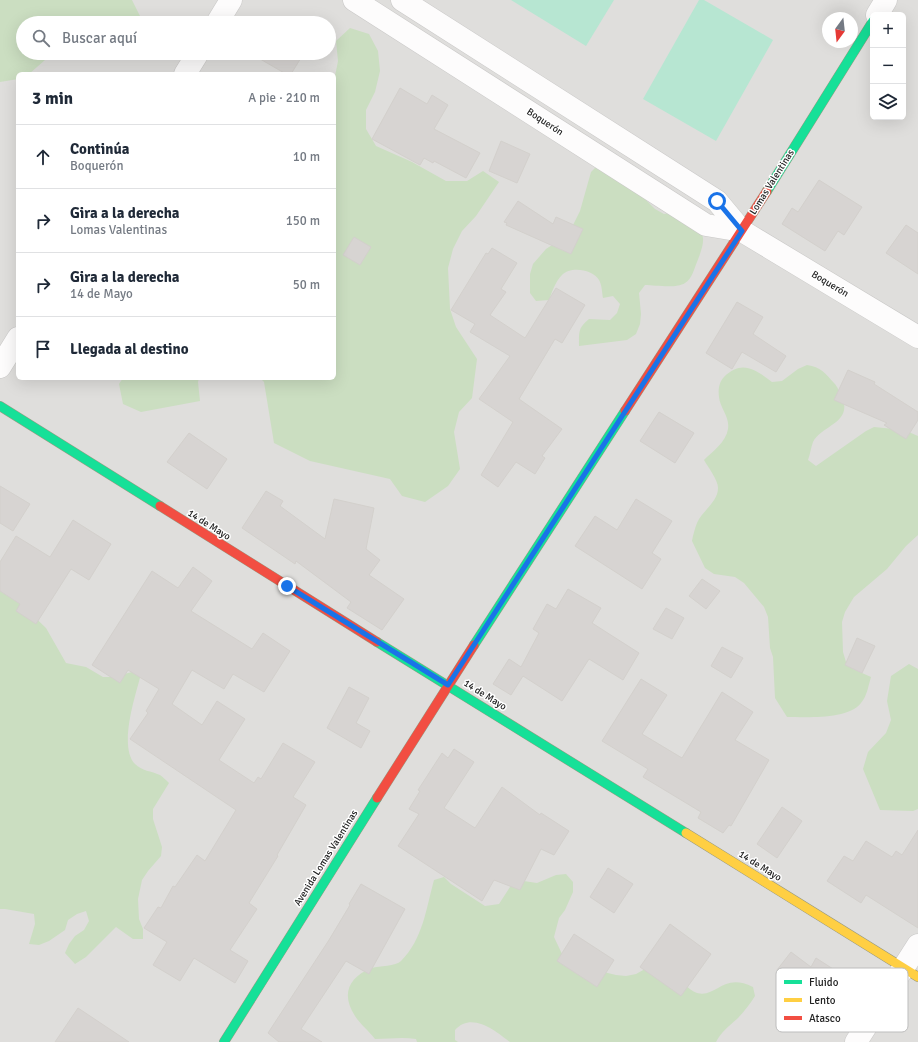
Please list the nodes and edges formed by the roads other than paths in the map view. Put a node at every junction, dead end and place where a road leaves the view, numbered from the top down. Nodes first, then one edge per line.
1 (232, 0) edge
2 (354, 0) edge
3 (402, 0) edge
4 (886, 0) edge
5 (879, 12) edge
6 (222, 16) edge
7 (870, 26) edge
8 (194, 60) edge
9 (186, 72) edge
10 (742, 231) junction
11 (918, 337) edge
12 (16, 341) edge
13 (0, 367) edge
14 (0, 406) edge
15 (448, 685) junction
16 (918, 945) edge
17 (904, 968) edge
18 (910, 972) edge
19 (864, 1032) edge
20 (224, 1042) edge
21 (856, 1042) edge

1 - 6 street
2 - 10 street, Boquerón
3 - 10 street, Boquerón
4 - 5 street
7 - 10 street, Lomas Valentinas
8 - 9 street
10 - 11 street, Boquerón
10 - 15 street, Lomas Valentinas
12 - 13 street
14 - 15 street, 14 de Mayo
15 - 17 street, 14 de Mayo
15 - 20 street, Avenida Lomas Valentinas
16 - 18 street
19 - 21 street

